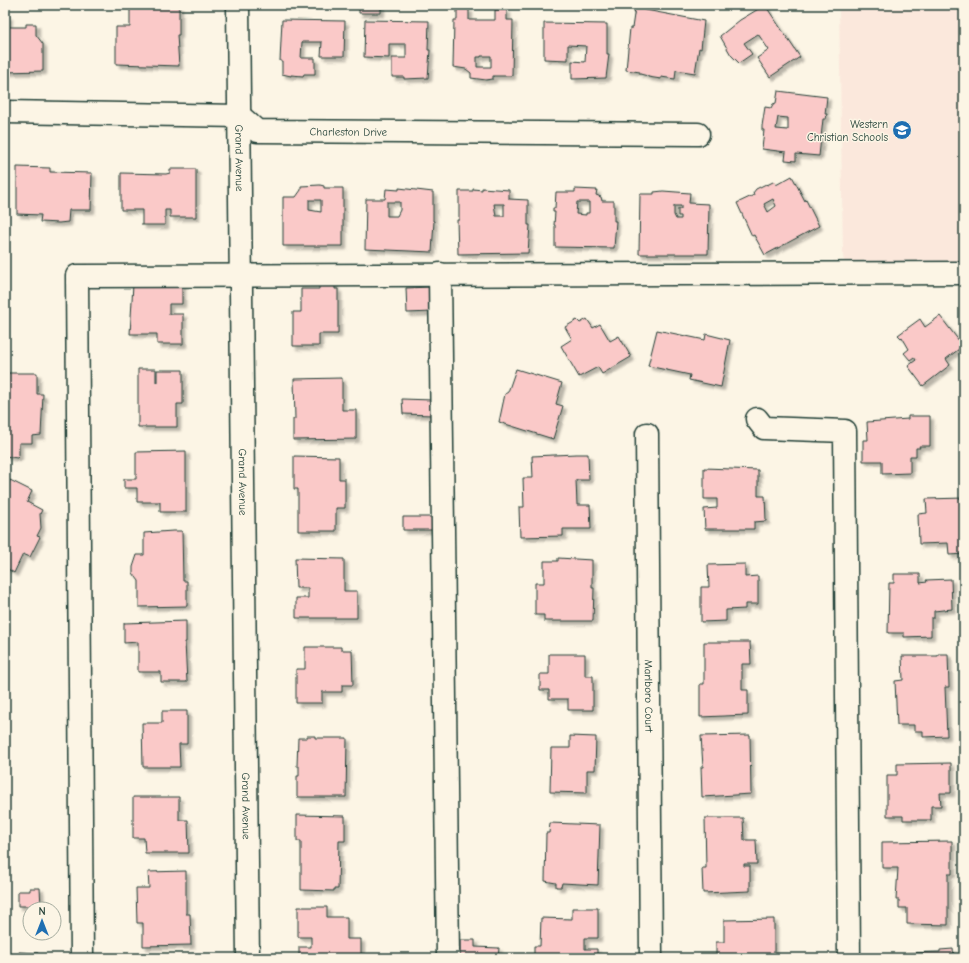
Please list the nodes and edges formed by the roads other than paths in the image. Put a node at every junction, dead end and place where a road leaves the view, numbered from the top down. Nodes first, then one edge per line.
1 (238, 5) edge
2 (5, 112) edge
3 (240, 116) junction
4 (698, 134) dead end
5 (964, 273) edge
6 (440, 274) junction
7 (242, 275) junction
8 (757, 419) dead end
9 (647, 434) dead end
10 (82, 958) edge
11 (248, 958) edge
12 (448, 958) edge
13 (651, 958) edge
14 (849, 958) edge

1 - 3 street, Grand Avenue
2 - 3 street
3 - 4 street, Charleston Drive
3 - 7 street, Grand Avenue
5 - 6 street
6 - 7 street
6 - 12 street
7 - 10 street
7 - 11 street, Grand Avenue
8 - 14 street
9 - 13 street, Marlboro Court

